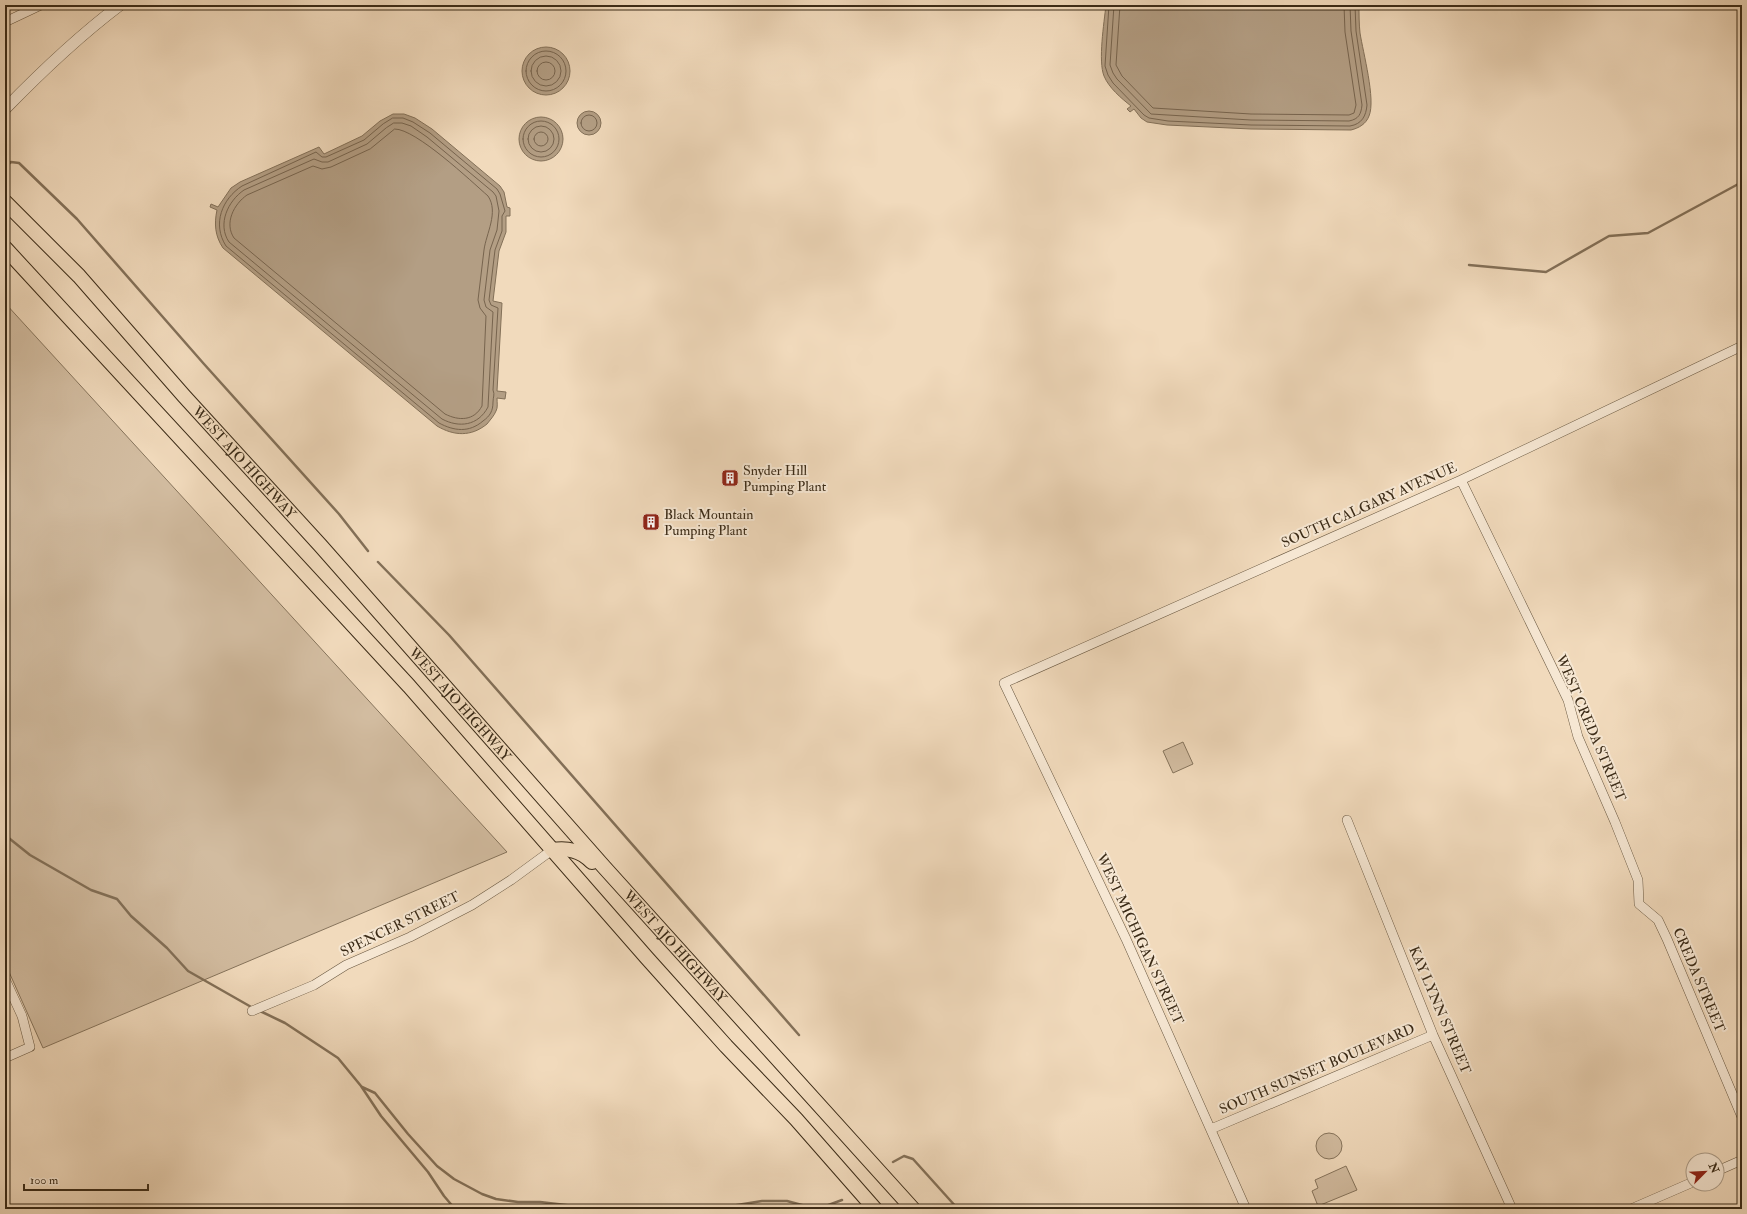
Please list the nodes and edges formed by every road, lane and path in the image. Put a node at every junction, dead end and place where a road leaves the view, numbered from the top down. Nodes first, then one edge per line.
1 (41, 5) edge
2 (120, 5) edge
3 (5, 22) edge
4 (5, 109) edge
5 (5, 202) edge
6 (5, 248) edge
7 (1742, 346) edge
8 (1460, 480) junction
9 (1004, 683) joint
10 (1347, 820) dead end
11 (552, 850) junction
12 (636, 902) junction
13 (1639, 904) joint
14 (5, 979) edge
15 (252, 1011) dead end
16 (1434, 1035) junction
17 (5, 1058) edge
18 (1742, 1117) edge
19 (1211, 1129) junction
20 (1742, 1160) edge
21 (1725, 1167) edge
22 (1685, 1185) edge
23 (875, 1209) edge
24 (913, 1209) edge
25 (1246, 1209) edge
26 (1512, 1209) edge
27 (1631, 1209) edge

1 - 3 street
2 - 4 street
5 - 12 main road, WEST AJO HIGHWAY
6 - 11 main road, WEST AJO HIGHWAY
7 - 8 street, SOUTH CALGARY AVENUE
8 - 9 street, SOUTH CALGARY AVENUE
8 - 13 street, WEST CREDA STREET
9 - 19 street, WEST MICHIGAN STREET
10 - 16 street, KAY LYNN STREET
11 - 12 main road
11 - 15 street, SPENCER STREET
11 - 23 main road, WEST AJO HIGHWAY
12 - 24 main road, WEST AJO HIGHWAY
13 - 18 street, CREDA STREET
14 - 17 street
16 - 19 street, SOUTH SUNSET BOULEVARD
16 - 26 street, KAY LYNN STREET
19 - 25 street, WEST MICHIGAN STREET
20 - 21 street
22 - 27 street

